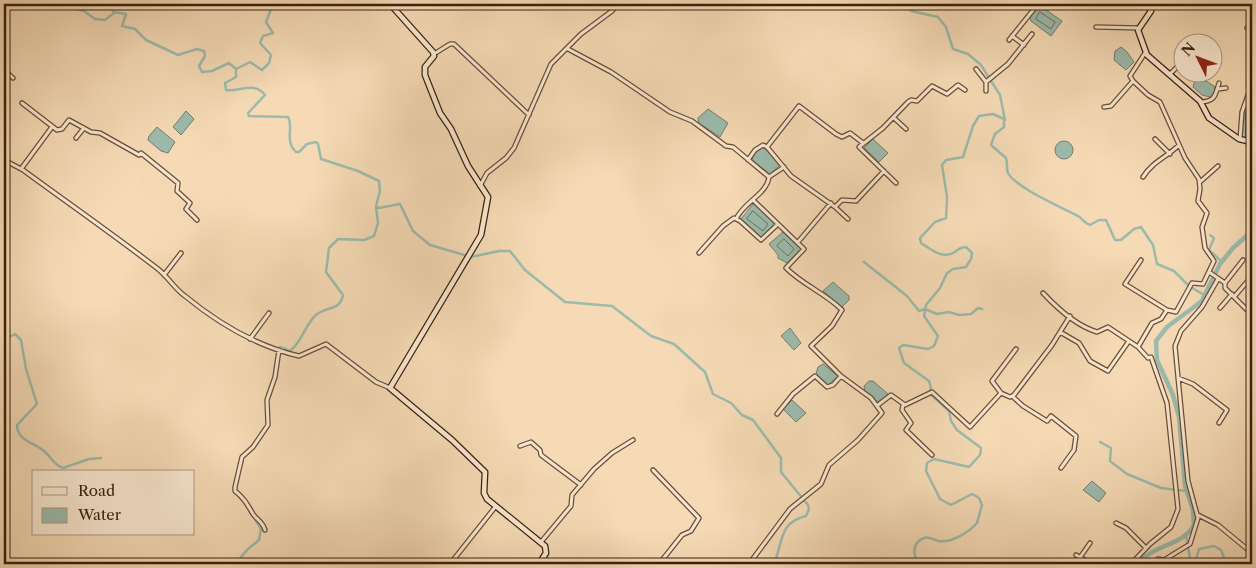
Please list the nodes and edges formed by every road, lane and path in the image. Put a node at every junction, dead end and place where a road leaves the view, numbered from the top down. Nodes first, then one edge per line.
1 (390, 4) edge
2 (618, 4) edge
3 (1038, 4) edge
4 (1147, 4) edge
5 (1096, 27) dead end
6 (1138, 28) junction
7 (1247, 28) dead end
8 (1252, 33) edge
9 (1032, 34) dead end
10 (1012, 36) junction
11 (1009, 40) dead end
12 (1024, 45) junction
13 (568, 50) junction
14 (1145, 52) junction
15 (434, 54) junction
16 (976, 69) dead end
17 (4, 70) edge
18 (1174, 70) edge
19 (1170, 74) junction
20 (13, 78) dead end
21 (1133, 81) junction
22 (987, 82) junction
23 (1218, 82) dead end
24 (1252, 84) edge
25 (1226, 88) dead end
26 (1218, 89) junction
27 (965, 90) dead end
28 (986, 91) dead end
29 (1201, 102) junction
30 (1252, 102) edge
31 (22, 103) dead end
32 (1104, 107) dead end
33 (529, 115) junction
34 (894, 118) junction
35 (52, 127) junction
36 (84, 128) junction
37 (906, 129) dead end
38 (76, 138) dead end
39 (1155, 139) dead end
40 (1241, 140) junction
41 (1249, 141) edge
42 (863, 143) junction
43 (1180, 145) junction
44 (768, 147) junction
45 (1170, 154) junction
46 (4, 160) edge
47 (748, 160) junction
48 (1218, 166) dead end
49 (784, 167) junction
50 (21, 169) junction
51 (884, 171) junction
52 (769, 177) junction
53 (1142, 177) dead end
54 (1200, 182) junction
55 (896, 183) dead end
56 (481, 187) junction
57 (753, 200) junction
58 (831, 203) junction
59 (835, 207) junction
60 (736, 219) junction
61 (848, 219) dead end
62 (197, 220) dead end
63 (777, 225) junction
64 (798, 242) junction
65 (698, 252) dead end
66 (181, 253) dead end
67 (1141, 260) dead end
68 (1243, 260) dead end
69 (1209, 272) junction
70 (164, 275) junction
71 (1252, 276) edge
72 (1216, 277) junction
73 (1225, 283) junction
74 (1043, 293) dead end
75 (1233, 296) junction
76 (1220, 308) dead end
77 (1167, 310) junction
78 (269, 313) dead end
79 (1252, 315) edge
80 (1070, 316) junction
81 (1060, 332) junction
82 (250, 339) junction
83 (1129, 341) junction
84 (1138, 347) junction
85 (1016, 348) dead end
86 (279, 350) junction
87 (841, 376) junction
88 (1178, 378) junction
89 (390, 388) junction
90 (1001, 393) junction
91 (1012, 396) junction
92 (878, 405) junction
93 (903, 405) junction
94 (776, 414) dead end
95 (1219, 423) dead end
96 (633, 440) dead end
97 (520, 446) dead end
98 (932, 455) dead end
99 (1061, 468) dead end
100 (653, 470) dead end
101 (581, 485) junction
102 (496, 506) junction
103 (1198, 515) junction
104 (1116, 523) dead end
105 (265, 530) dead end
106 (541, 542) junction
107 (1090, 543) dead end
108 (1146, 548) junction
109 (1252, 553) edge
110 (454, 559) dead end
111 (539, 564) edge
112 (659, 564) edge
113 (749, 564) edge
114 (1092, 564) edge
115 (1130, 564) edge
116 (1154, 564) edge

1 - 15 main road
2 - 13 street
3 - 10 street
4 - 6 main road
5 - 6 street
6 - 14 main road
7 - 8 street
9 - 12 street
10 - 11 street
10 - 12 street
12 - 22 street
13 - 33 street
13 - 47 street
14 - 19 main road
14 - 21 street
15 - 33 street
15 - 56 main road
16 - 22 street
17 - 20 street
18 - 19 street
19 - 29 main road
21 - 32 street
21 - 43 street
22 - 28 street
23 - 26 street
24 - 40 street
25 - 26 street
26 - 29 street
27 - 34 street
29 - 40 main road
30 - 41 street
31 - 35 street
33 - 56 street
34 - 37 street
34 - 42 street
35 - 36 street
35 - 50 street
36 - 38 street
36 - 62 street
39 - 45 street
40 - 41 main road
42 - 44 street
42 - 51 street
43 - 45 street
43 - 54 street
44 - 47 street
44 - 49 street
45 - 53 street
46 - 50 street
47 - 52 street
48 - 54 street
49 - 52 street
49 - 58 street
50 - 70 street
51 - 55 street
51 - 59 street
52 - 57 street
54 - 69 street
56 - 89 main road
57 - 60 street
57 - 63 street
58 - 59 street
58 - 64 street
59 - 61 street
60 - 63 street
60 - 65 street
63 - 64 street
64 - 87 street
66 - 70 street
67 - 77 street
68 - 73 street
69 - 72 street
69 - 77 street
70 - 82 street
71 - 75 street
72 - 73 street
72 - 88 street
73 - 75 street
74 - 80 street
75 - 76 street
75 - 79 street
77 - 84 street
78 - 82 street
80 - 81 street
80 - 83 street
81 - 83 street
81 - 91 street
82 - 86 street
83 - 84 street
84 - 108 street
85 - 90 street
86 - 89 street
86 - 105 street
87 - 92 street
87 - 94 street
88 - 95 street
88 - 103 street
89 - 102 main road
90 - 91 street
90 - 93 street
91 - 99 street
92 - 93 street
92 - 113 street
93 - 98 street
96 - 101 street
97 - 101 street
100 - 112 street
101 - 106 street
102 - 106 main road
102 - 110 street
103 - 109 street
103 - 116 street
104 - 108 street
106 - 111 main road
107 - 114 street
108 - 115 street

